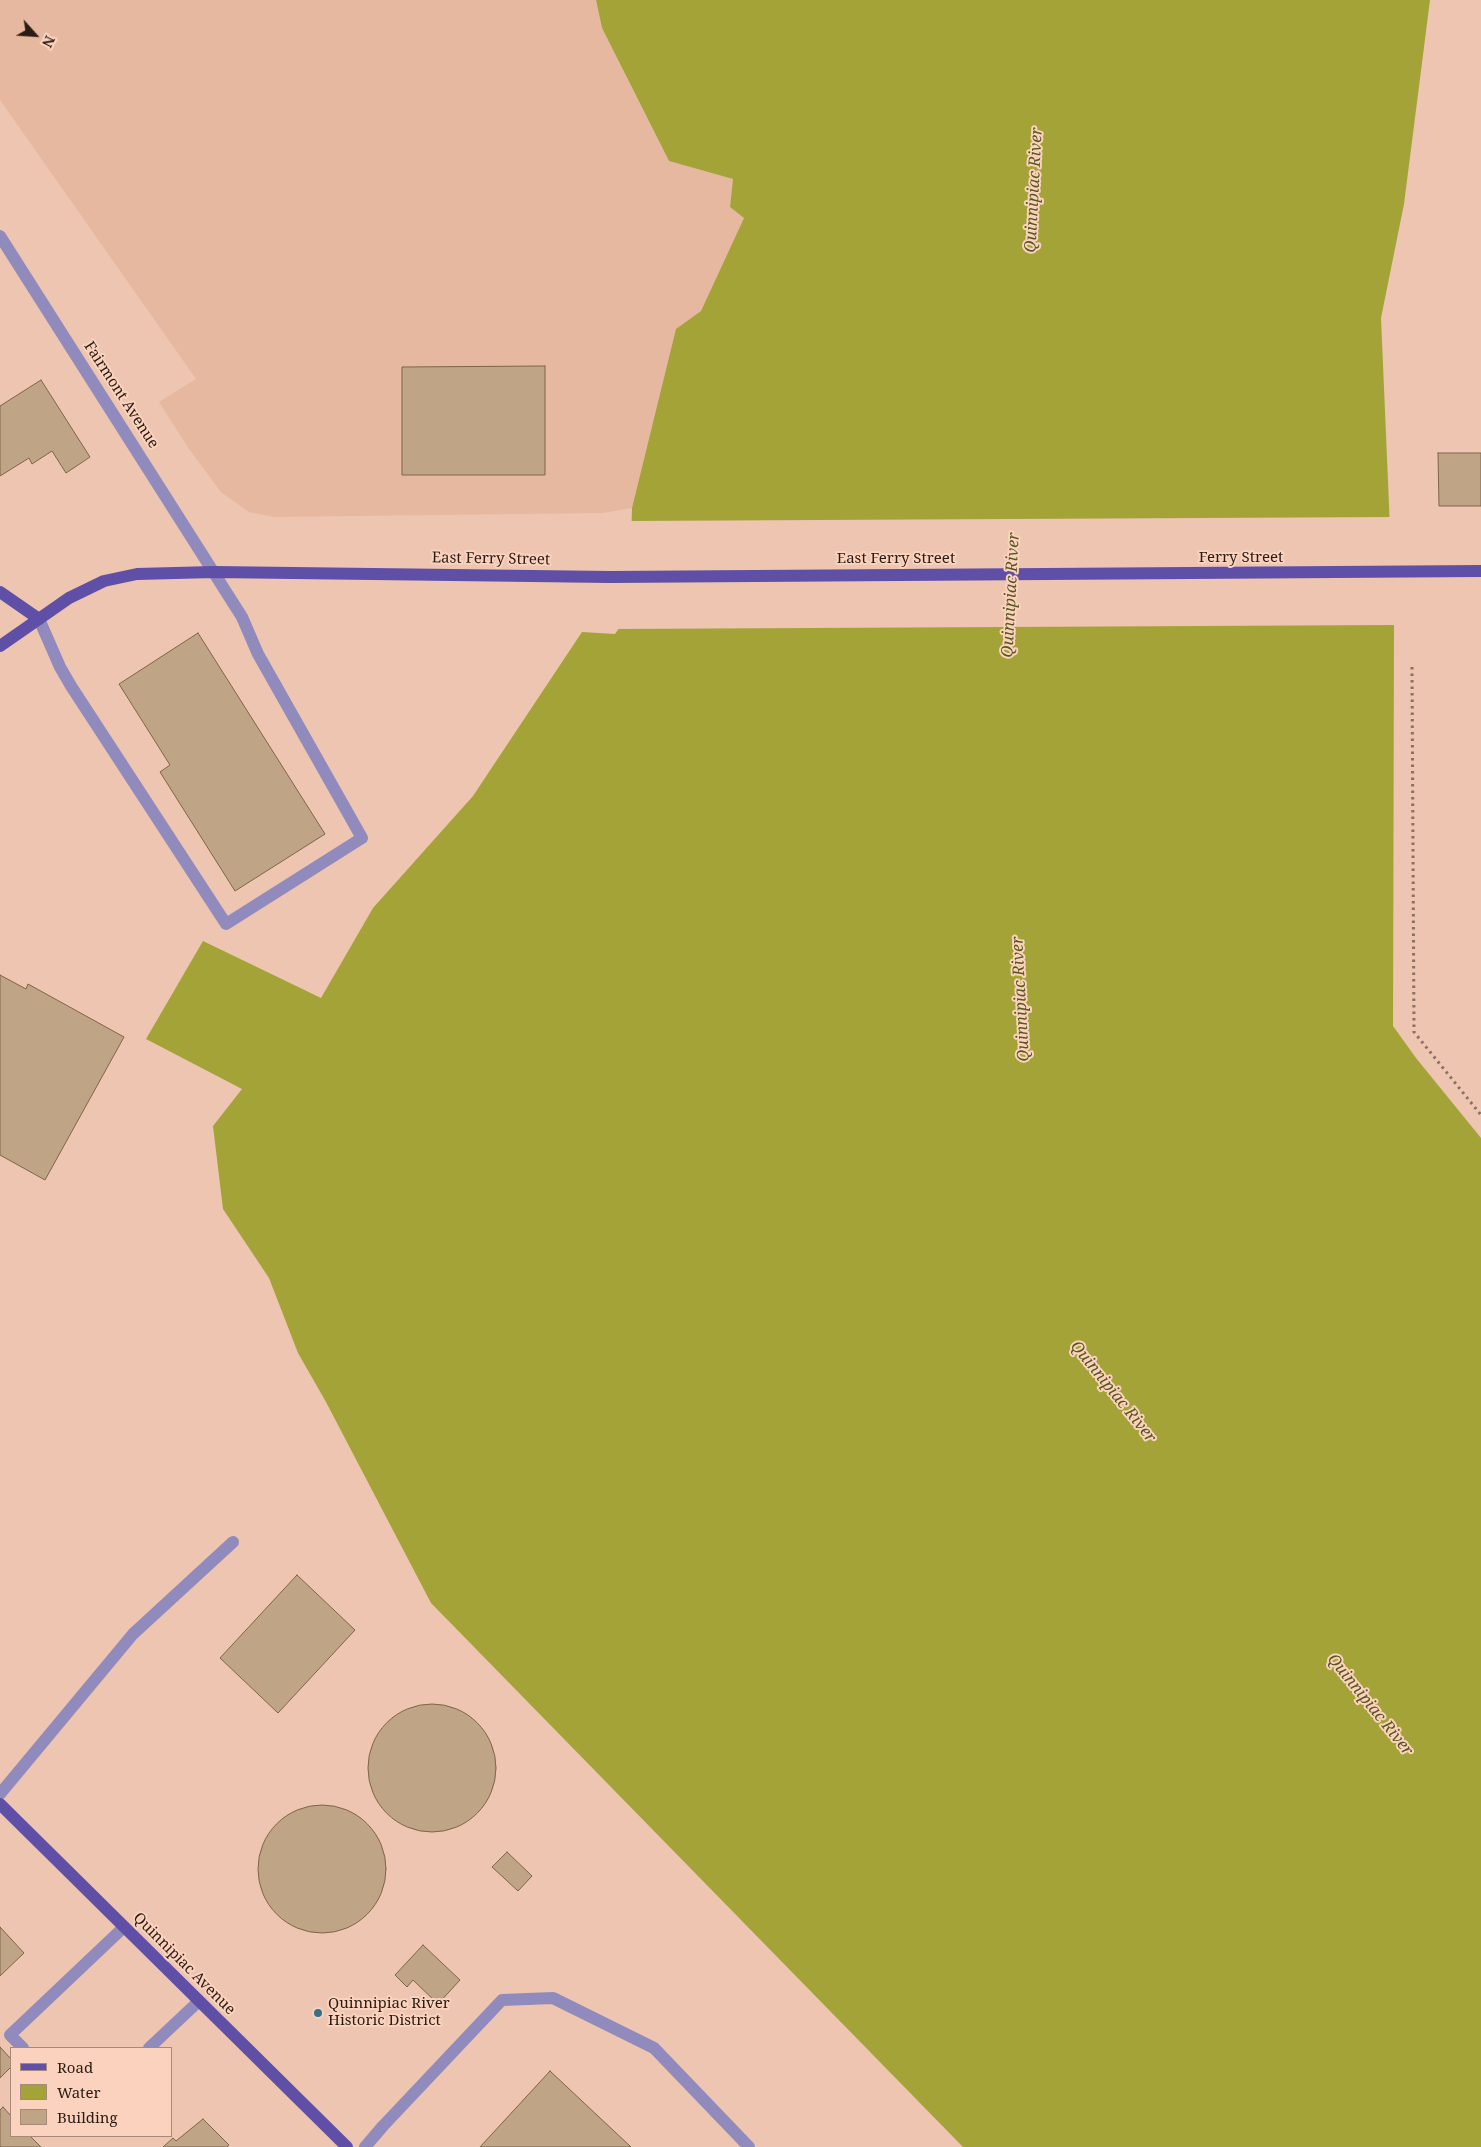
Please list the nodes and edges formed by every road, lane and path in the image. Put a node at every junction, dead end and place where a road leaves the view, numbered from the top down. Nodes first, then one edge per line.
1 (0, 236) edge
2 (1481, 571) edge
3 (214, 572) junction
4 (1001, 575) joint
5 (0, 592) edge
6 (39, 619) junction
7 (0, 646) edge
8 (1412, 667) dead end
9 (1481, 1116) edge
10 (233, 1542) dead end
11 (0, 1794) edge
12 (0, 1804) edge
13 (124, 1927) junction
14 (199, 2001) junction
15 (22, 2047) edge
16 (150, 2047) edge
17 (347, 2147) edge
18 (365, 2147) edge
19 (749, 2147) edge

1 - 3 street, Fairmont Avenue
2 - 4 main road, Ferry Street
3 - 4 main road, East Ferry Street
3 - 6 main road, East Ferry Street
3 - 6 street, Fairmont Avenue
5 - 6 main road
6 - 7 main road, East Ferry Street
8 - 9 path
10 - 11 street
12 - 13 main road, Quinnipiac Avenue
13 - 14 main road, Quinnipiac Avenue
13 - 15 street
14 - 16 street
14 - 17 main road, Quinnipiac Avenue
18 - 19 street

